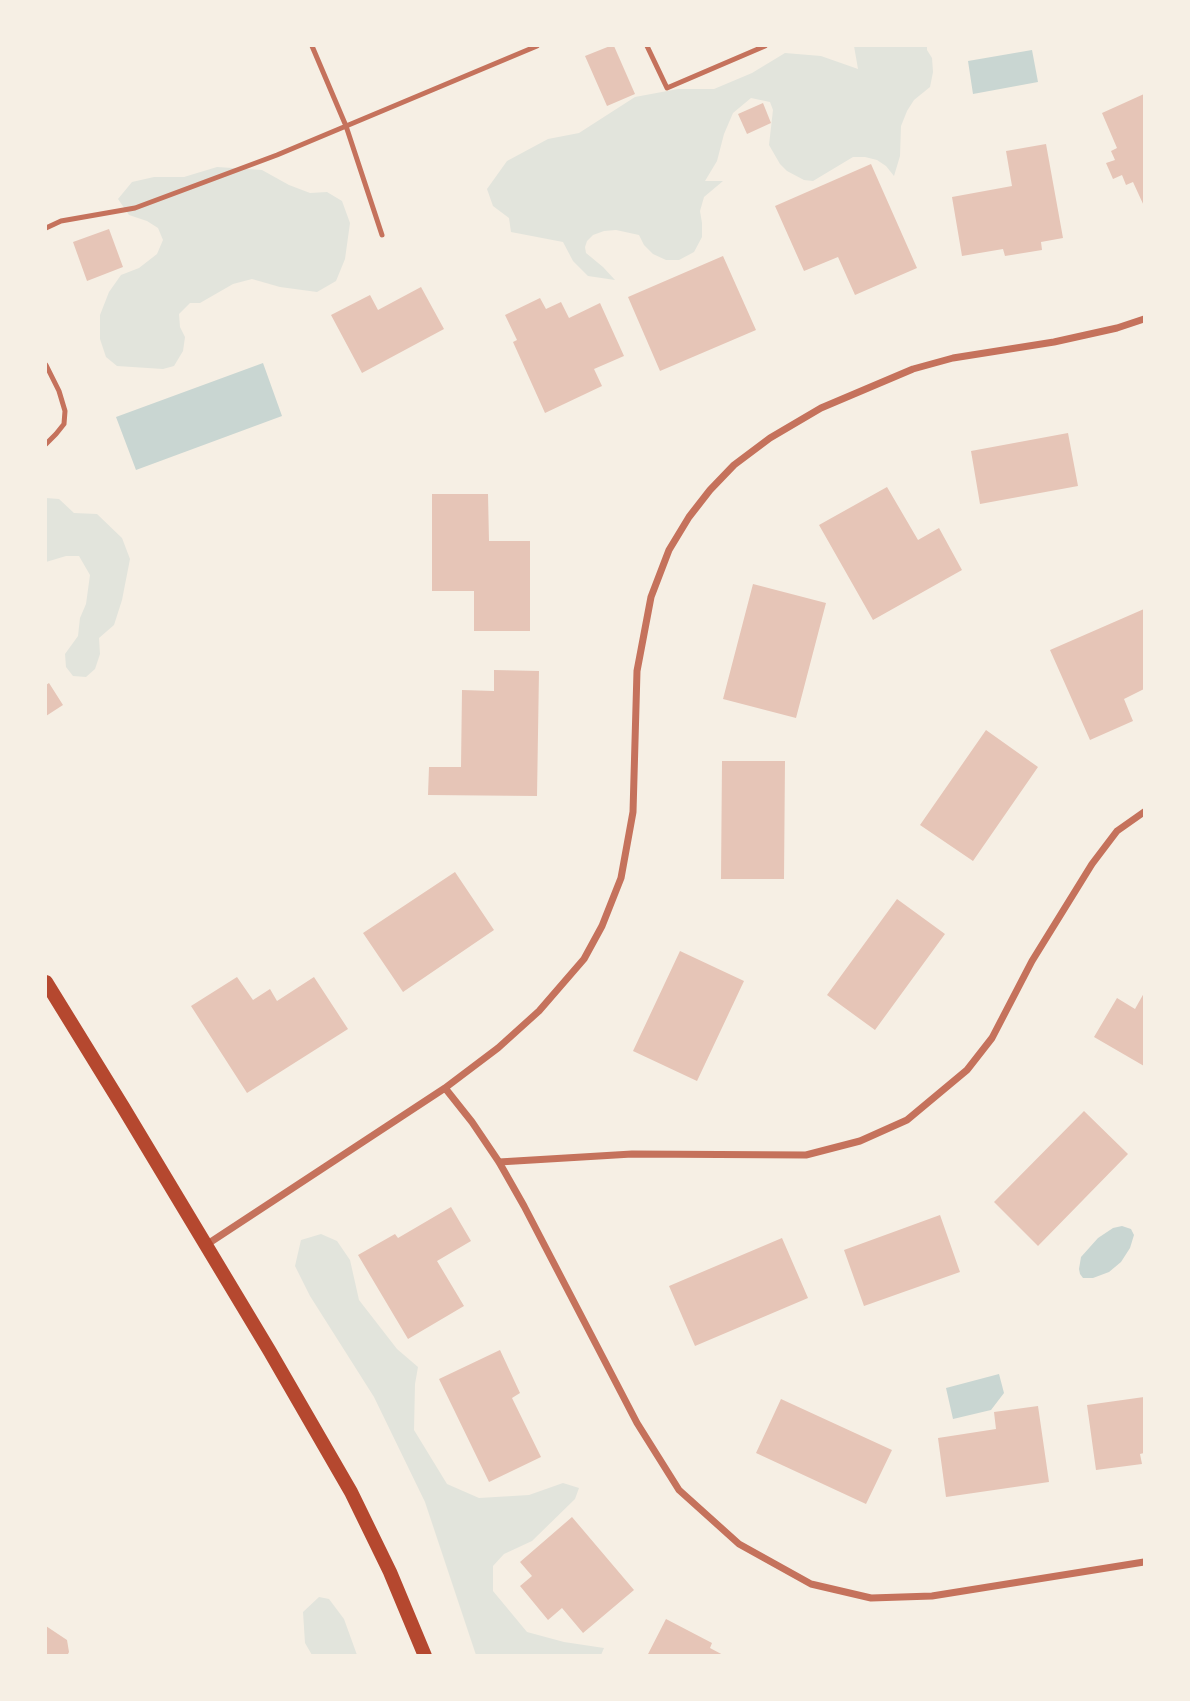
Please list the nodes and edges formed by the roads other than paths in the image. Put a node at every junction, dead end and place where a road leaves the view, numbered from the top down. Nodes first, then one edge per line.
1 (312, 46) edge
2 (537, 46) edge
3 (648, 46) edge
4 (765, 46) edge
5 (346, 126) junction
6 (46, 228) edge
7 (382, 235) dead end
8 (1144, 319) edge
9 (46, 365) edge
10 (46, 444) edge
11 (1144, 812) edge
12 (46, 982) edge
13 (445, 1088) junction
14 (499, 1161) junction
15 (206, 1245) junction
16 (1144, 1562) edge
17 (425, 1656) edge

1 - 5 lane
2 - 5 lane
3 - 4 lane
5 - 6 lane
5 - 7 lane
8 - 13 street
9 - 10 lane
11 - 14 street
12 - 15 main road
13 - 14 street
13 - 15 street
14 - 16 street
15 - 17 main road

